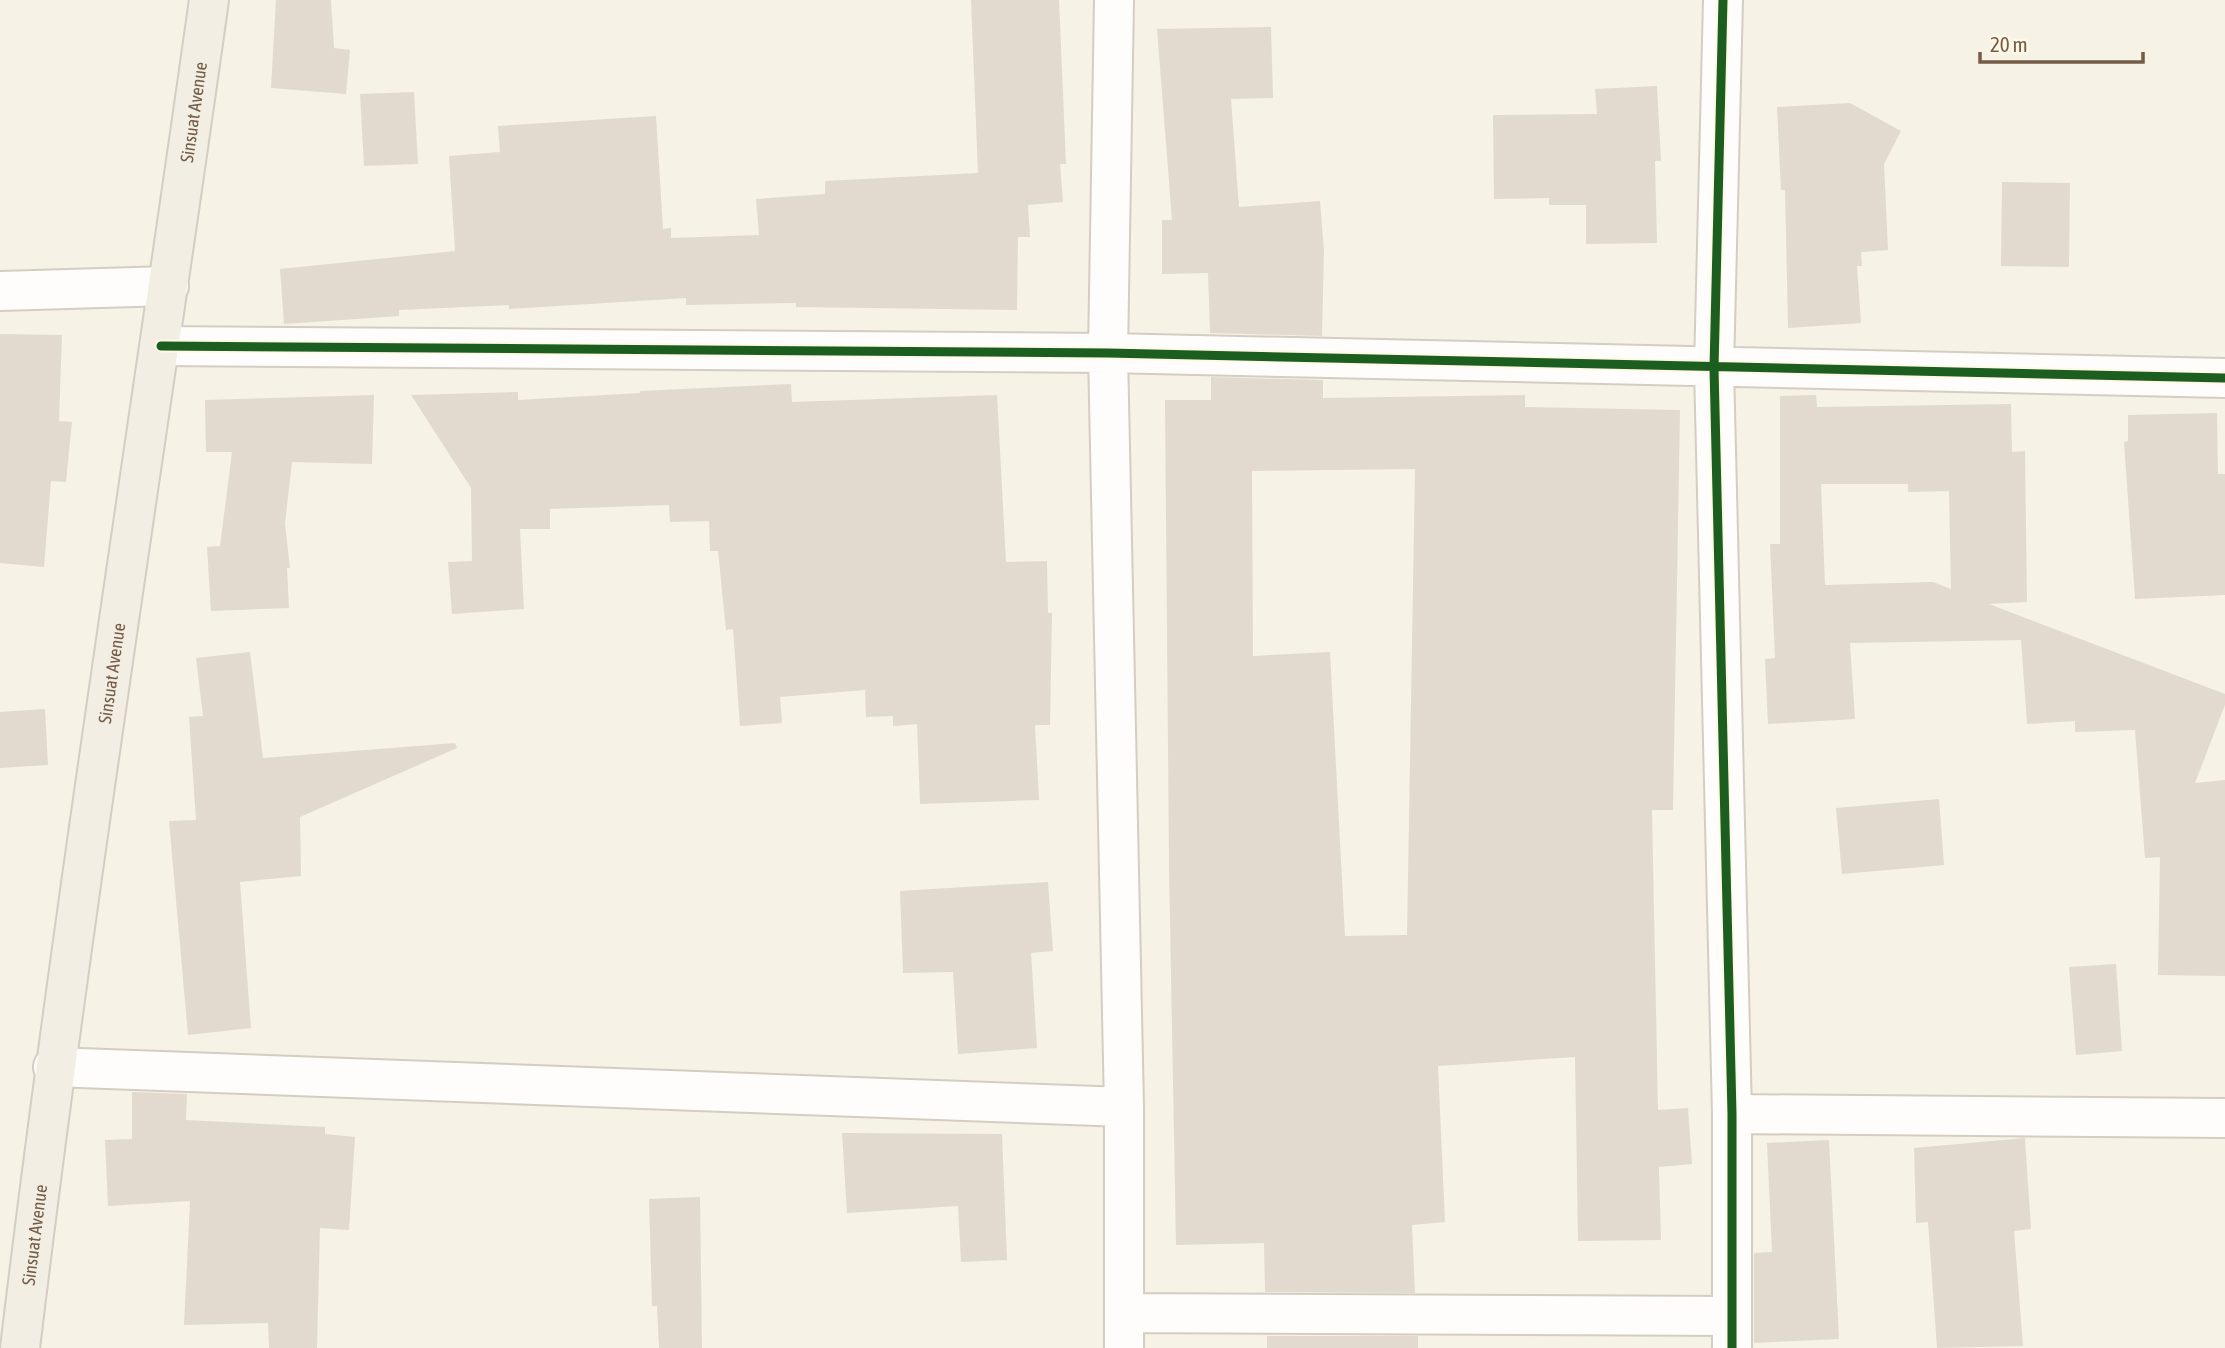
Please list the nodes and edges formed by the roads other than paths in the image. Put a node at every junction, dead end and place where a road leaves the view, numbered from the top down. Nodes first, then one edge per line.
1 (208, 0) edge
2 (1114, 0) edge
3 (1723, 0) edge
4 (169, 286) junction
5 (0, 291) edge
6 (161, 346) junction
7 (1108, 353) junction
8 (1714, 368) junction
9 (2225, 378) edge
10 (53, 1068) junction
11 (1124, 1107) junction
12 (1732, 1114) junction
13 (2225, 1118) edge
14 (1124, 1330) edge
15 (1732, 1332) edge
16 (20, 1348) edge

1 - 4 main road, Sinsuat Avenue
2 - 7 street
3 - 8 street
4 - 5 street
4 - 6 main road, Sinsuat Avenue
6 - 7 street
6 - 10 main road, Sinsuat Avenue
7 - 8 street
7 - 11 street
8 - 9 street
8 - 12 street
10 - 11 street
10 - 16 main road, Sinsuat Avenue
11 - 14 street
12 - 13 street
12 - 15 street
14 - 15 street

